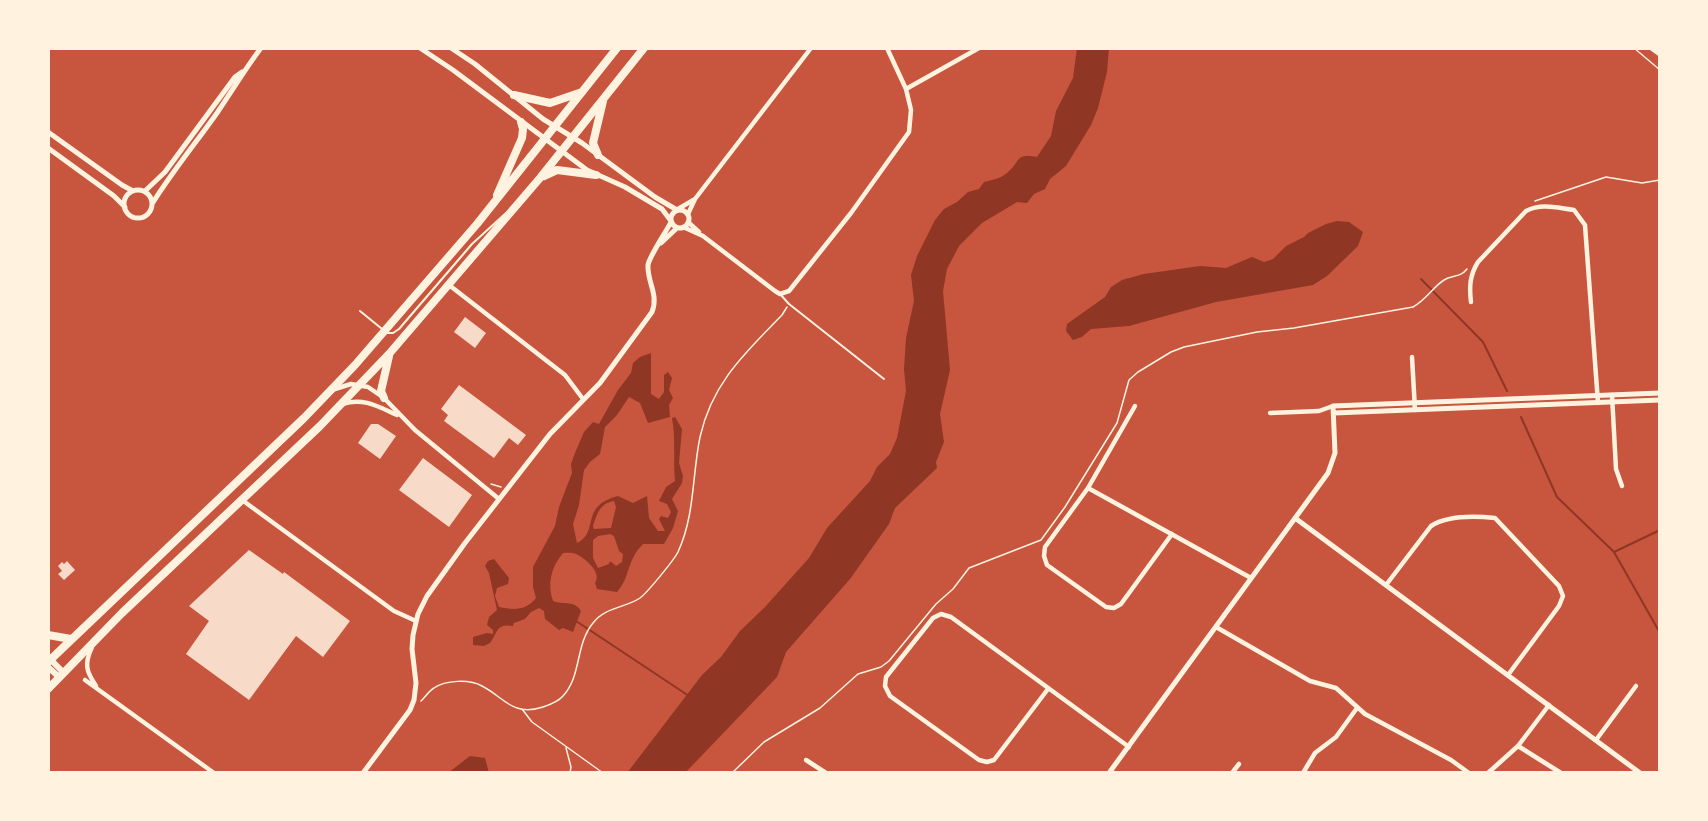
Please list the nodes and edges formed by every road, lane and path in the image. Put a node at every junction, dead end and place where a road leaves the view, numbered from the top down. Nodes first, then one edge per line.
1 (261, 48) edge
2 (420, 48) edge
3 (451, 48) edge
4 (617, 48) edge
5 (644, 48) edge
6 (811, 48) edge
7 (887, 48) edge
8 (979, 48) edge
9 (1634, 48) edge
10 (1653, 48) edge
11 (1660, 53) edge
12 (1660, 70) edge
13 (243, 72) junction
14 (906, 88) junction
15 (583, 91) junction
16 (514, 95) junction
17 (603, 99) junction
18 (521, 122) junction
19 (555, 126) junction
20 (48, 132) edge
21 (573, 137) junction
22 (544, 138) junction
23 (48, 148) edge
24 (562, 151) junction
25 (598, 155) junction
26 (596, 175) junction
27 (540, 178) junction
28 (1660, 180) edge
29 (133, 191) junction
30 (145, 191) junction
31 (695, 199) junction
32 (152, 204) junction
33 (492, 204) junction
34 (1526, 205) dead end
35 (125, 207) junction
36 (514, 209) junction
37 (677, 209) junction
38 (688, 214) junction
39 (671, 221) junction
40 (688, 222) junction
41 (680, 228) junction
42 (703, 236) junction
43 (660, 244) junction
44 (1467, 269) dead end
45 (449, 285) junction
46 (780, 294) junction
47 (1471, 302) dead end
48 (789, 304) junction
49 (360, 311) dead end
50 (389, 354) junction
51 (1412, 357) dead end
52 (884, 379) dead end
53 (356, 384) junction
54 (330, 391) junction
55 (1660, 393) edge
56 (384, 398) junction
57 (1612, 398) junction
58 (583, 399) junction
59 (1598, 399) junction
60 (1660, 400) edge
61 (1414, 403) junction
62 (342, 404) junction
63 (1135, 406) dead end
64 (1333, 406) junction
65 (1326, 410) junction
66 (1415, 410) junction
67 (1270, 413) dead end
68 (1334, 413) junction
69 (399, 416) junction
70 (1622, 486) dead end
71 (1088, 488) junction
72 (499, 499) junction
73 (242, 500) junction
74 (1295, 518) junction
75 (1172, 534) junction
76 (1251, 578) junction
77 (1386, 585) junction
78 (416, 621) junction
79 (1216, 627) junction
80 (48, 635) edge
81 (71, 639) junction
82 (96, 639) junction
83 (49, 662) edge
84 (61, 674) junction
85 (1508, 675) junction
86 (85, 680) dead end
87 (1636, 686) dead end
88 (98, 687) junction
89 (1048, 688) junction
90 (48, 689) edge
91 (421, 701) dead end
92 (1549, 705) junction
93 (1357, 708) junction
94 (522, 710) junction
95 (1596, 740) junction
96 (1518, 746) junction
97 (566, 747) junction
98 (1129, 747) junction
99 (806, 760) dead end
100 (1239, 764) dead end
101 (214, 773) edge
102 (363, 773) edge
103 (570, 773) edge
104 (603, 773) edge
105 (732, 773) edge
106 (826, 773) edge
107 (1109, 773) edge
108 (1232, 773) edge
109 (1303, 773) edge
110 (1469, 773) edge
111 (1488, 773) edge
112 (1561, 773) edge
113 (1640, 773) edge

1 - 13 street
2 - 18 street
3 - 16 street
4 - 15 highway
5 - 17 highway
6 - 31 street
7 - 14 street
8 - 14 street
9 - 12 path
10 - 11 main road
13 - 30 street
13 - 32 street
14 - 46 street
15 - 16 highway
15 - 19 highway
16 - 19 street
17 - 21 highway
17 - 25 highway
18 - 22 street
18 - 33 highway
19 - 21 street
19 - 22 highway
20 - 29 street
21 - 24 highway
21 - 25 street
22 - 24 street
22 - 33 highway
23 - 35 street
24 - 26 street
24 - 27 highway
25 - 37 street
26 - 27 highway
26 - 39 street
27 - 36 highway
28 - 34 path
29 - 30 street
29 - 35 street
30 - 32 street
31 - 37 street
31 - 38 street
32 - 35 street
33 - 54 highway
36 - 45 highway
36 - 49 lane
37 - 38 street
37 - 39 street
38 - 40 street
39 - 41 street
39 - 43 street
40 - 41 street
40 - 42 street
41 - 42 street
41 - 43 street
42 - 46 street
43 - 58 street
44 - 105 path
45 - 50 highway
45 - 58 street
46 - 48 lane
47 - 59 street
48 - 52 lane
48 - 94 path
50 - 53 highway
50 - 56 highway
51 - 61 street
53 - 54 street
53 - 56 street
53 - 62 highway
54 - 81 highway
55 - 57 street
56 - 69 street
57 - 59 street
57 - 60 street
57 - 70 street
58 - 72 street
59 - 61 street
59 - 66 street
61 - 64 street
61 - 66 street
62 - 69 street
62 - 73 highway
63 - 71 street
64 - 65 street
64 - 68 street
65 - 67 street
65 - 68 street
66 - 68 street
68 - 74 street
69 - 72 street
71 - 75 street
71 - 75 street
72 - 78 street
73 - 78 street
73 - 82 highway
74 - 76 street
74 - 77 street
75 - 76 street
76 - 79 street
77 - 85 street
77 - 85 street
78 - 102 street
79 - 93 street
79 - 98 street
80 - 81 highway
81 - 83 highway
82 - 84 highway
82 - 88 street
83 - 84 main road
84 - 90 highway
85 - 92 street
86 - 88 street
87 - 95 street
88 - 101 street
89 - 89 street
89 - 98 street
91 - 94 path
92 - 95 street
92 - 96 street
93 - 109 street
93 - 110 street
94 - 97 path
95 - 113 street
96 - 111 street
96 - 112 street
97 - 103 path
97 - 104 path
98 - 107 street
99 - 106 street
100 - 108 street

